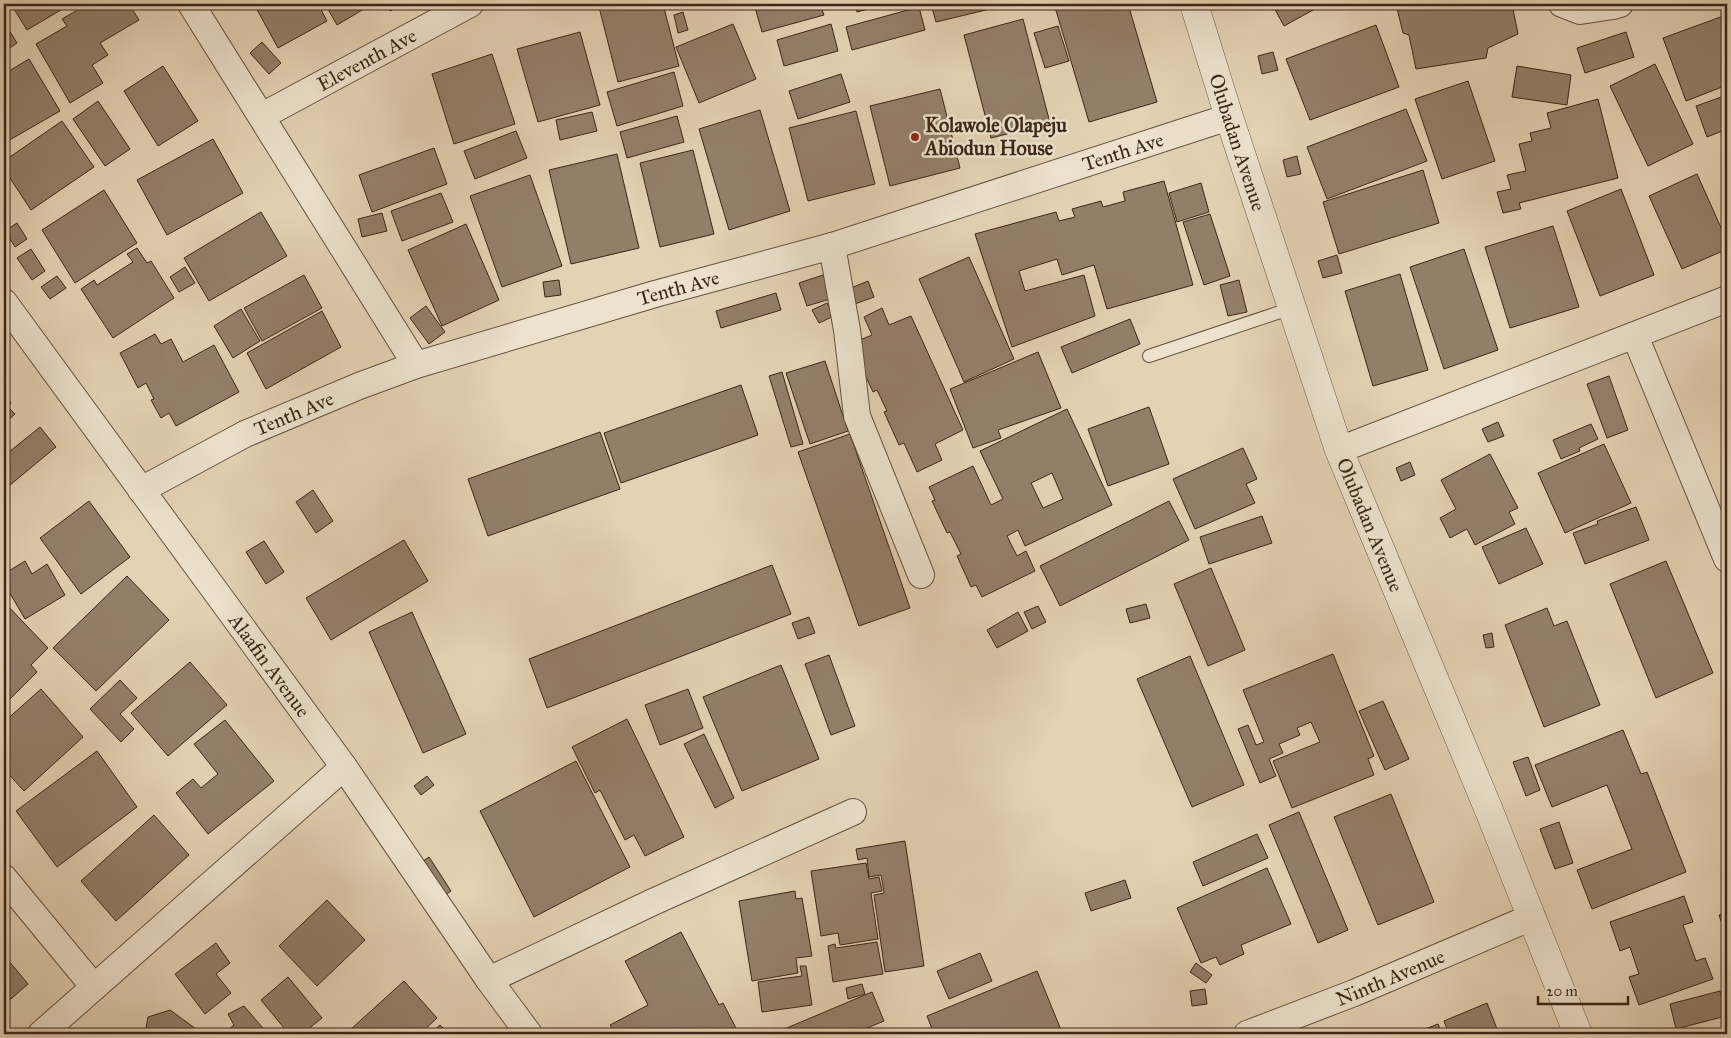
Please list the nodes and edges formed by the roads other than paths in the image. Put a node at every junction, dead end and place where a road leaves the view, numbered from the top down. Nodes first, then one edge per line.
1 (191, 4) edge
2 (470, 4) edge
3 (1194, 4) edge
4 (1562, 4) edge
5 (1620, 4) edge
6 (262, 116) junction
7 (1230, 118) junction
8 (832, 246) junction
9 (1727, 299) edge
10 (4, 302) edge
11 (1292, 308) junction
12 (1635, 336) junction
13 (1149, 356) dead end
14 (416, 365) junction
15 (1339, 450) junction
16 (141, 490) junction
17 (1727, 559) edge
18 (921, 575) dead end
19 (344, 768) junction
20 (853, 812) dead end
21 (4, 878) edge
22 (1532, 917) junction
23 (489, 980) junction
24 (94, 986) junction
25 (41, 1034) edge
26 (529, 1034) edge
27 (1246, 1034) edge
28 (1578, 1034) edge

1 - 6 street
2 - 6 street, Eleventh Ave
3 - 7 street, Olubadan Avenue
4 - 5 street
6 - 14 street
7 - 8 street, Tenth Ave
7 - 11 street, Olubadan Avenue
8 - 14 street, Tenth Ave
8 - 18 street
9 - 12 street
10 - 16 street, Alaafin Avenue
11 - 13 lane
11 - 15 street, Olubadan Avenue
12 - 15 street
12 - 17 street
14 - 16 street, Tenth Ave
15 - 22 street, Olubadan Avenue
16 - 19 street, Alaafin Avenue
19 - 23 street, Alaafin Avenue
19 - 24 street
20 - 23 street
21 - 24 street
22 - 27 street, Ninth Avenue
22 - 28 street, Olubadan Avenue
23 - 26 street, Alaafin Avenue
24 - 25 street

